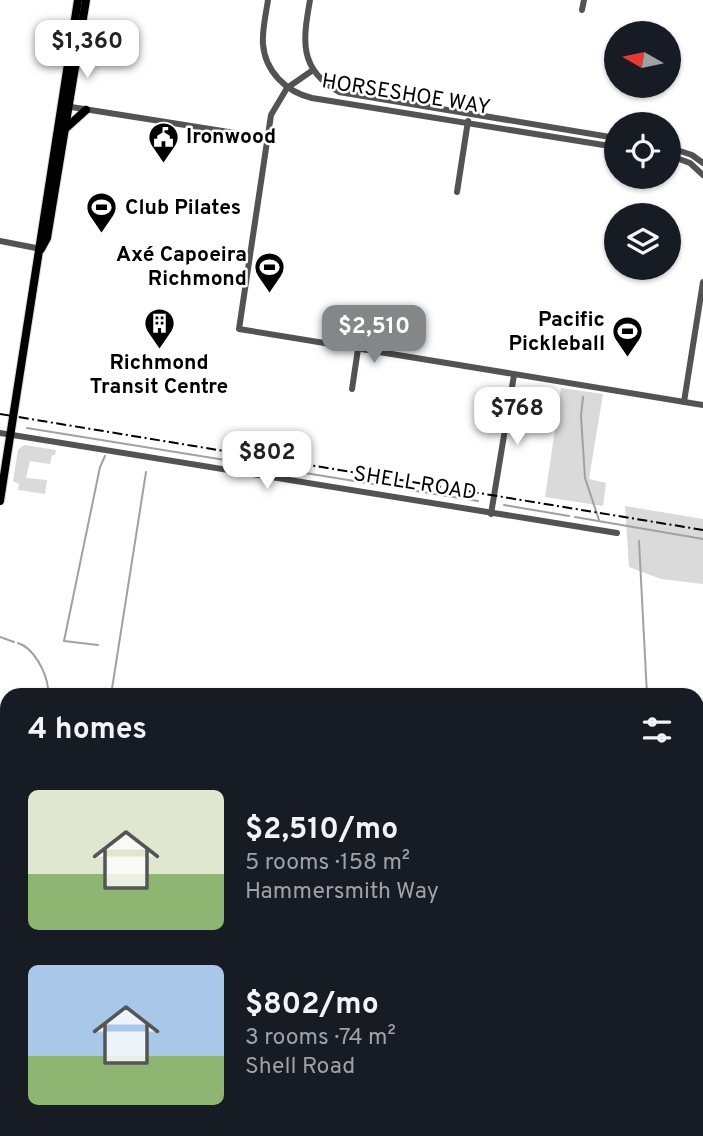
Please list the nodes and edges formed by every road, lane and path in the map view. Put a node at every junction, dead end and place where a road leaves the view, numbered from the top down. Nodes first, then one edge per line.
1 (78, 0) edge
2 (86, 0) edge
3 (268, 0) edge
4 (310, 0) edge
5 (584, 0) edge
6 (582, 10) dead end
7 (313, 70) junction
8 (287, 88) junction
9 (363, 102) junction
10 (65, 106) junction
11 (86, 110) junction
12 (468, 119) junction
13 (64, 130) junction
14 (604, 136) edge
15 (267, 138) junction
16 (604, 145) edge
17 (681, 150) edge
18 (681, 160) edge
19 (703, 163) edge
20 (703, 174) edge
21 (457, 192) dead end
22 (0, 241) edge
23 (41, 249) junction
24 (703, 282) edge
25 (358, 349) junction
26 (514, 375) junction
27 (352, 389) dead end
28 (684, 402) junction
29 (703, 405) edge
30 (0, 433) edge
31 (11, 435) junction
32 (0, 501) edge
33 (492, 514) junction
34 (617, 533) dead end

1 - 10 main road
2 - 10 main road
3 - 8 street
4 - 7 street, HORSESHOE WAY
5 - 6 street
7 - 8 street
7 - 9 street, HORSESHOE WAY
8 - 9 street, HORSESHOE WAY
8 - 15 street
9 - 12 street, HORSESHOE WAY
10 - 11 street
10 - 13 main road
10 - 23 main road
11 - 13 main road
11 - 15 street
12 - 14 street, HORSESHOE WAY
12 - 16 street, HORSESHOE WAY
12 - 21 street
13 - 23 main road
15 - 25 street
17 - 19 street
18 - 20 street
22 - 23 street
23 - 31 main road
24 - 28 street
25 - 26 street
25 - 27 street
26 - 28 street
26 - 33 street
28 - 29 street
30 - 31 street, SHELL ROAD
31 - 32 main road
31 - 33 street, SHELL ROAD
33 - 34 street, SHELL ROAD

